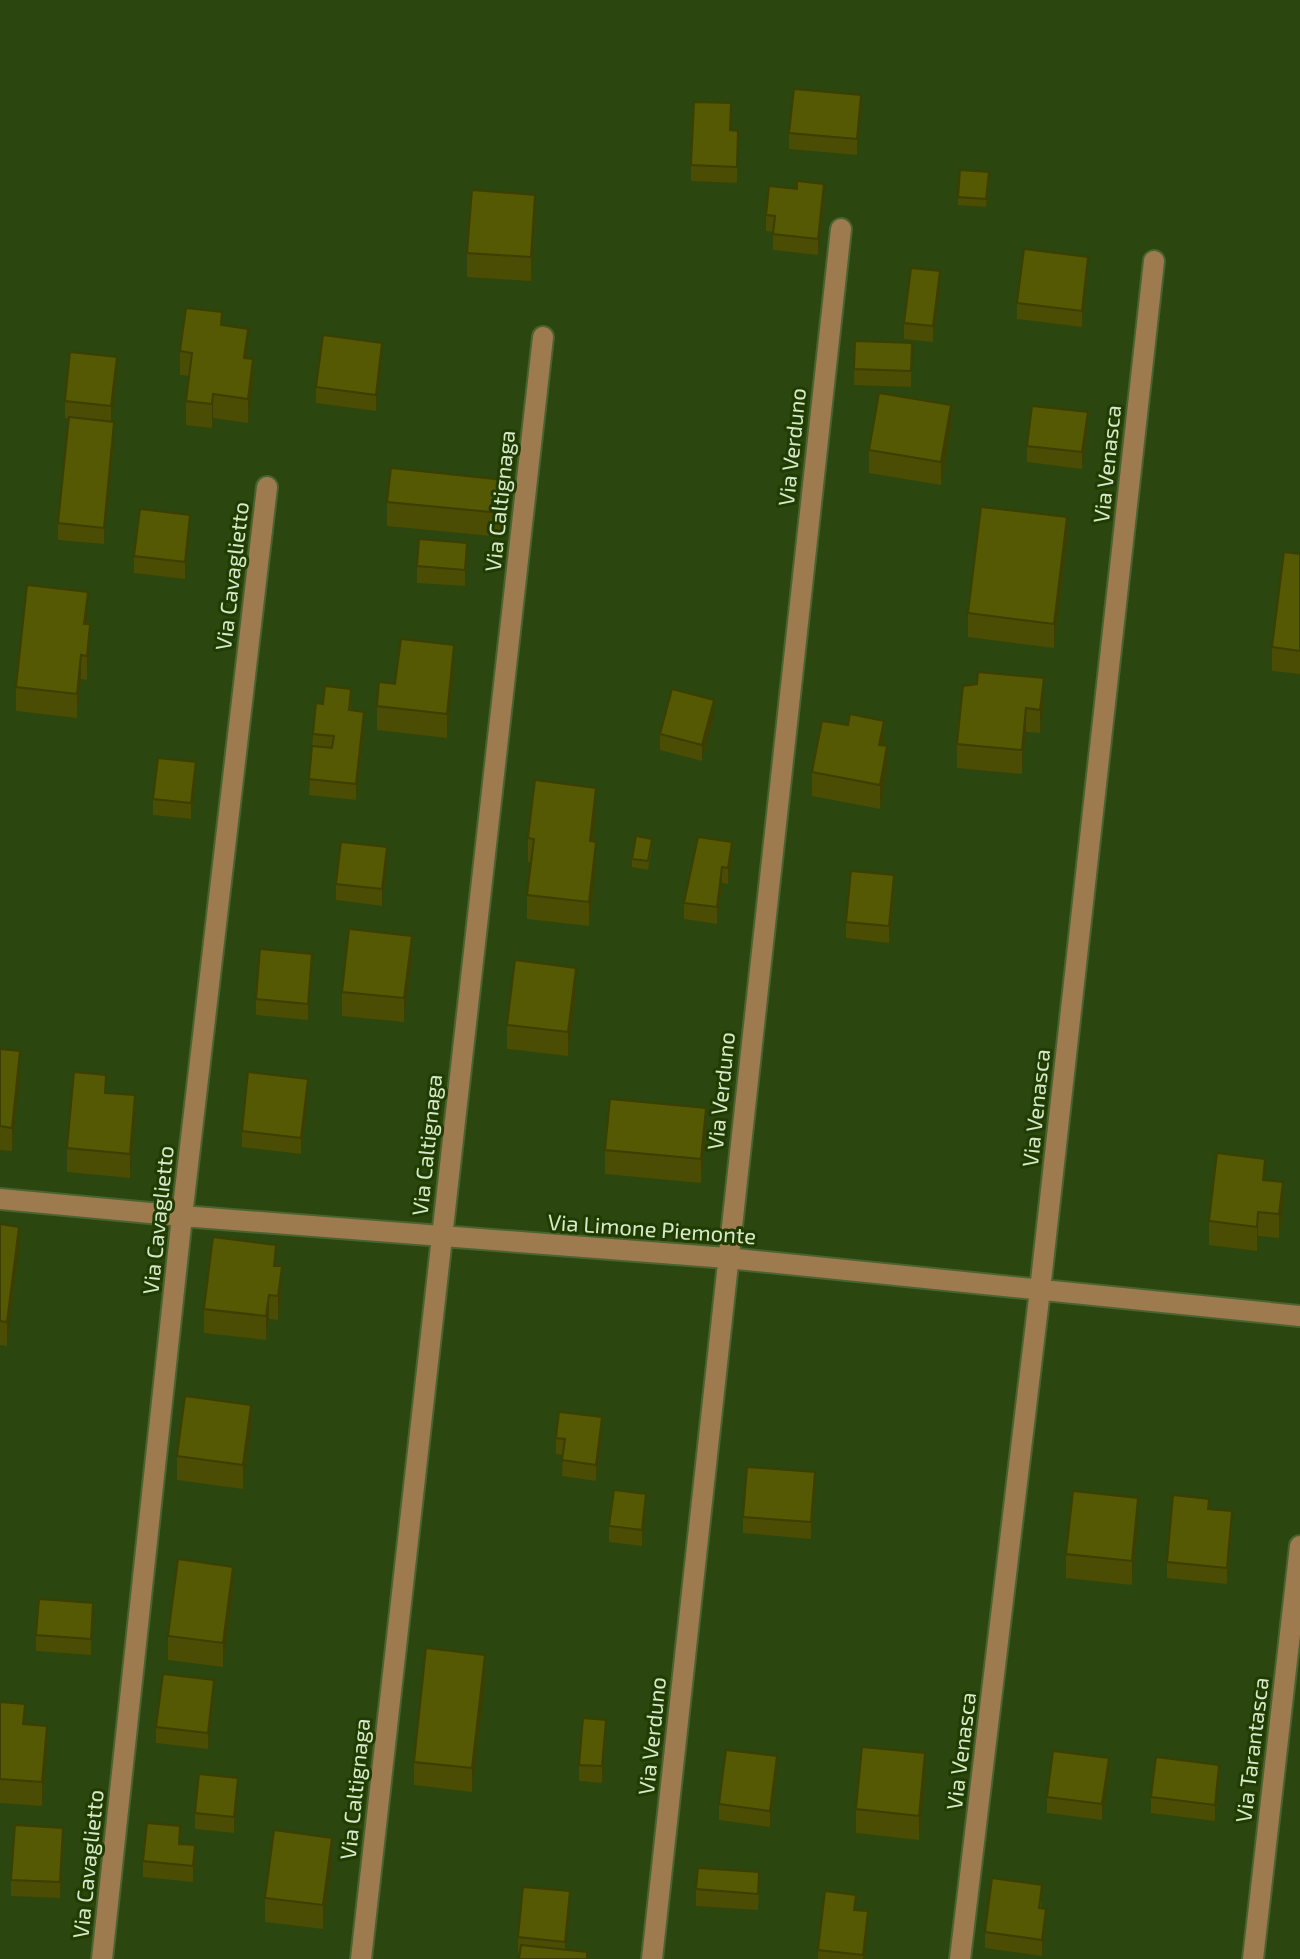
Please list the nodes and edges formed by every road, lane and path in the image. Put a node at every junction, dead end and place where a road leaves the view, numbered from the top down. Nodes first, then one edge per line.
1 (841, 229) dead end
2 (1154, 261) dead end
3 (543, 337) dead end
4 (267, 487) dead end
5 (0, 1199) edge
6 (182, 1216) junction
7 (441, 1237) junction
8 (727, 1258) junction
9 (1040, 1290) junction
10 (1300, 1316) edge
11 (1300, 1546) edge
12 (102, 1959) edge
13 (361, 1959) edge
14 (652, 1959) edge
15 (960, 1959) edge
16 (1253, 1959) edge

1 - 8 street, Via Verduno
2 - 9 street, Via Venasca
3 - 7 street, Via Caltignaga
4 - 6 street, Via Cavaglietto
5 - 6 street, Via Limone Piemonte
6 - 7 street, Via Limone Piemonte
6 - 12 street, Via Cavaglietto
7 - 8 street, Via Limone Piemonte
7 - 13 street, Via Caltignaga
8 - 9 street, Via Limone Piemonte
8 - 14 street, Via Verduno
9 - 10 street, Via Limone Piemonte
9 - 15 street, Via Venasca
11 - 16 street, Via Tarantasca

